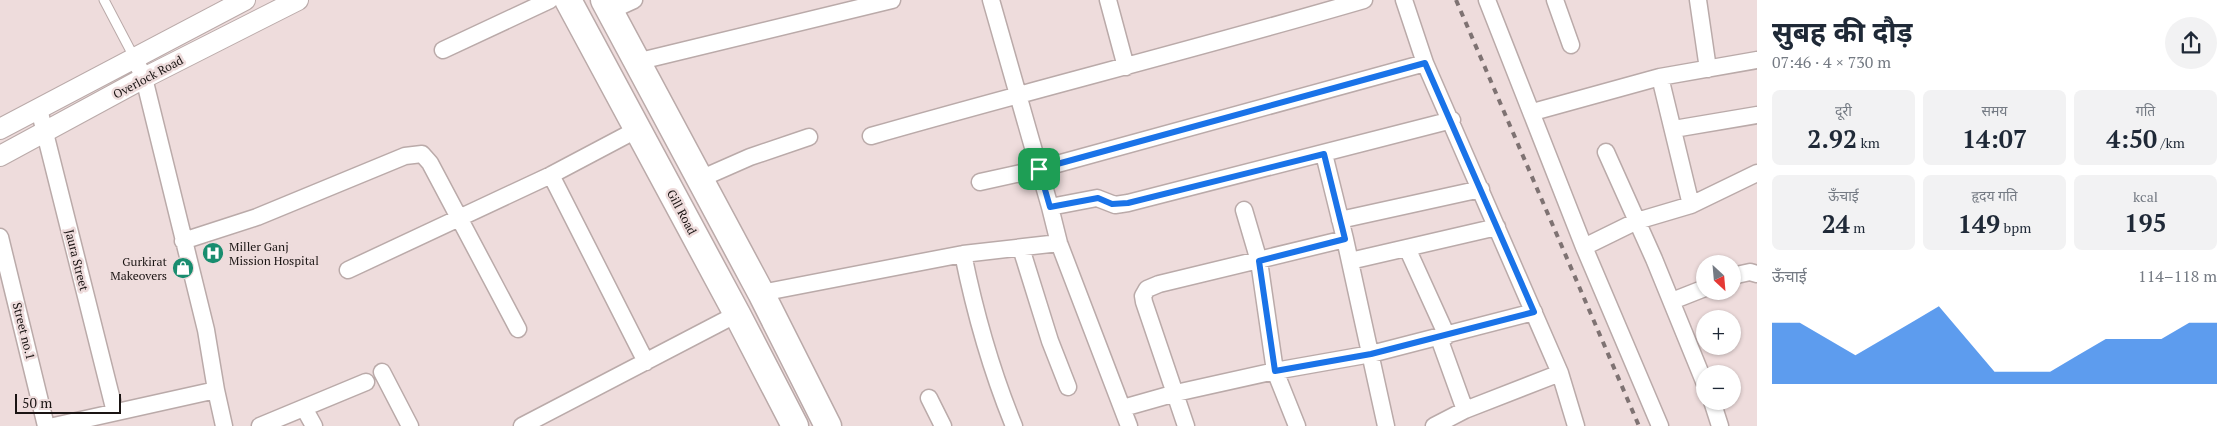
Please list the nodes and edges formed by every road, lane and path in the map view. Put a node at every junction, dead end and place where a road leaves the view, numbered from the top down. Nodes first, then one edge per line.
1 (104, 0) edge
2 (245, 0) edge
3 (550, 0) edge
4 (568, 0) edge
5 (634, 0) edge
6 (892, 0) edge
7 (991, 0) edge
8 (1108, 0) edge
9 (1364, 0) edge
10 (1404, 0) edge
11 (1555, 0) edge
12 (1698, 0) edge
13 (1493, 2) edge
14 (286, 3) edge
15 (607, 5) edge
16 (1571, 45) dead end
17 (443, 50) dead end
18 (135, 59) junction
19 (1757, 60) edge
20 (636, 62) junction
21 (1425, 63) junction
22 (1126, 67) junction
23 (1708, 69) junction
24 (1660, 77) junction
25 (144, 78) junction
26 (1018, 93) junction
27 (39, 109) junction
28 (1533, 112) junction
29 (1757, 116) edge
30 (1452, 120) junction
31 (0, 129) edge
32 (638, 129) junction
33 (1674, 129) junction
34 (45, 133) junction
35 (871, 136) dead end
36 (809, 137) dead end
37 (1606, 152) dead end
38 (1324, 154) junction
39 (0, 156) edge
40 (1039, 169) junction
41 (1757, 173) edge
42 (550, 175) junction
43 (700, 179) junction
44 (980, 182) dead end
45 (1481, 189) junction
46 (1692, 205) junction
47 (1050, 207) junction
48 (1244, 210) dead end
49 (460, 218) junction
50 (1340, 220) junction
51 (1637, 221) junction
52 (1497, 227) junction
53 (0, 237) edge
54 (1345, 239) junction
55 (184, 241) junction
56 (1059, 244) junction
57 (1584, 247) junction
58 (1021, 248) junction
59 (1407, 248) junction
60 (963, 254) junction
61 (1259, 261) junction
62 (1350, 261) junction
63 (348, 270) dead end
64 (1741, 274) edge
65 (1757, 274) edge
66 (1696, 292) edge
67 (761, 293) junction
68 (1672, 301) junction
69 (1534, 312) junction
70 (737, 314) junction
71 (518, 329) dead end
72 (1443, 337) junction
73 (1371, 354) junction
74 (646, 362) junction
75 (1697, 365) edge
76 (1275, 371) junction
77 (382, 372) dead end
78 (1560, 372) junction
79 (366, 382) dead end
80 (1068, 387) dead end
81 (216, 390) junction
82 (1176, 393) junction
83 (930, 398) dead end
84 (304, 408) junction
85 (1123, 408) junction
86 (1465, 410) junction
87 (1715, 410) edge
88 (115, 412) junction
89 (789, 424) edge
90 (1010, 425) edge
91 (46, 426) edge
92 (54, 426) edge
93 (224, 426) edge
94 (260, 426) edge
95 (314, 426) edge
96 (410, 426) edge
97 (522, 426) edge
98 (828, 426) edge
99 (943, 426) edge
100 (1129, 426) edge
101 (1186, 426) edge
102 (1297, 426) edge
103 (1386, 426) edge
104 (1434, 426) edge
105 (1576, 426) edge
106 (1660, 426) edge
107 (1720, 426) edge

1 - 18 lane
2 - 18 street, Overlock Road
3 - 17 street
4 - 32 main road, Gill Road
5 - 15 street
6 - 20 street
7 - 26 street
8 - 22 street
9 - 22 street
10 - 21 street
11 - 16 street
12 - 23 street
13 - 28 street
14 - 25 street, Overlock Road
15 - 20 main road
18 - 25 street
18 - 27 street, Overlock Road
19 - 23 street
20 - 43 main road
21 - 30 street
21 - 40 street
22 - 26 street
23 - 24 street
24 - 28 street
24 - 33 street
25 - 34 street, Overlock Road
25 - 55 street
26 - 35 street
26 - 40 street
27 - 31 street, Overlock Road
27 - 34 street, Jaura Street
28 - 57 street
29 - 33 street
30 - 38 street
30 - 45 street
32 - 42 street
32 - 70 main road, Gill Road
33 - 46 street
34 - 39 street, Overlock Road
34 - 88 street, Jaura Street
36 - 43 street
37 - 51 street
38 - 47 street
38 - 50 street
40 - 44 street
40 - 47 street
41 - 46 street
42 - 49 street
42 - 74 street
43 - 67 main road
45 - 50 street
45 - 52 street
46 - 51 street
47 - 56 street
48 - 61 street
49 - 55 street
49 - 63 street
49 - 71 street
50 - 54 street
51 - 57 street
51 - 68 street
52 - 59 street
52 - 69 street
53 - 91 street, Street no.1
54 - 61 street
54 - 62 street
55 - 81 street
56 - 58 street
56 - 85 street
57 - 106 street
58 - 60 street
58 - 80 street
59 - 62 street
59 - 72 street
60 - 67 street
60 - 90 street
61 - 76 street
61 - 82 street
62 - 73 street
64 - 65 street
66 - 68 street
67 - 98 main road
68 - 75 street
69 - 72 street
69 - 78 street
70 - 74 street
70 - 89 main road, Gill Road
72 - 73 street
72 - 86 street
73 - 76 street
73 - 103 street
74 - 97 street
76 - 82 street
76 - 102 street
77 - 96 street
78 - 86 street
78 - 105 street
79 - 84 street
81 - 88 street
81 - 93 street
82 - 85 street
82 - 101 street
83 - 99 street
84 - 94 street
84 - 95 street
85 - 100 street
86 - 104 street
87 - 107 street
88 - 92 street

